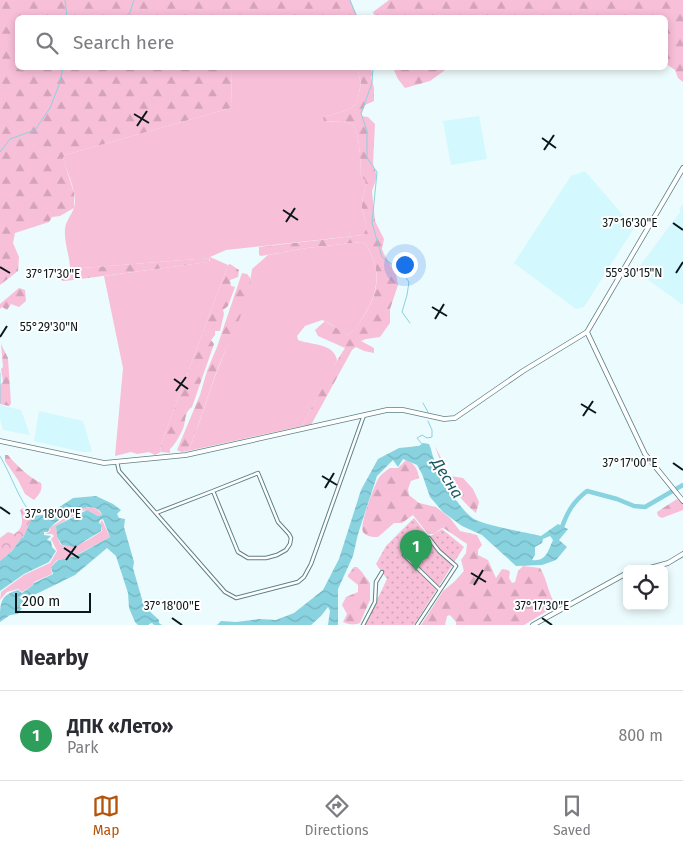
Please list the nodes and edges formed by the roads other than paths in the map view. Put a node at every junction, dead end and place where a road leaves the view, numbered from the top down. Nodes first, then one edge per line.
1 (683, 168) edge
2 (587, 332) junction
3 (364, 415) junction
4 (0, 441) edge
5 (117, 462) junction
6 (213, 490) junction
7 (682, 500) edge
8 (156, 513) junction
9 (429, 538) dead end
10 (683, 554) edge
11 (404, 555) dead end
12 (661, 565) edge
13 (382, 572) dead end
14 (623, 575) edge
15 (440, 590) junction
16 (363, 625) edge
17 (416, 625) edge
18 (533, 625) edge

1 - 2 main road
2 - 3 main road
2 - 7 main road
3 - 5 main road
3 - 8 street
4 - 5 main road
5 - 8 street
6 - 6 street
6 - 8 street
9 - 15 street
10 - 12 main road
11 - 15 street
13 - 16 street
14 - 18 main road
15 - 17 street

